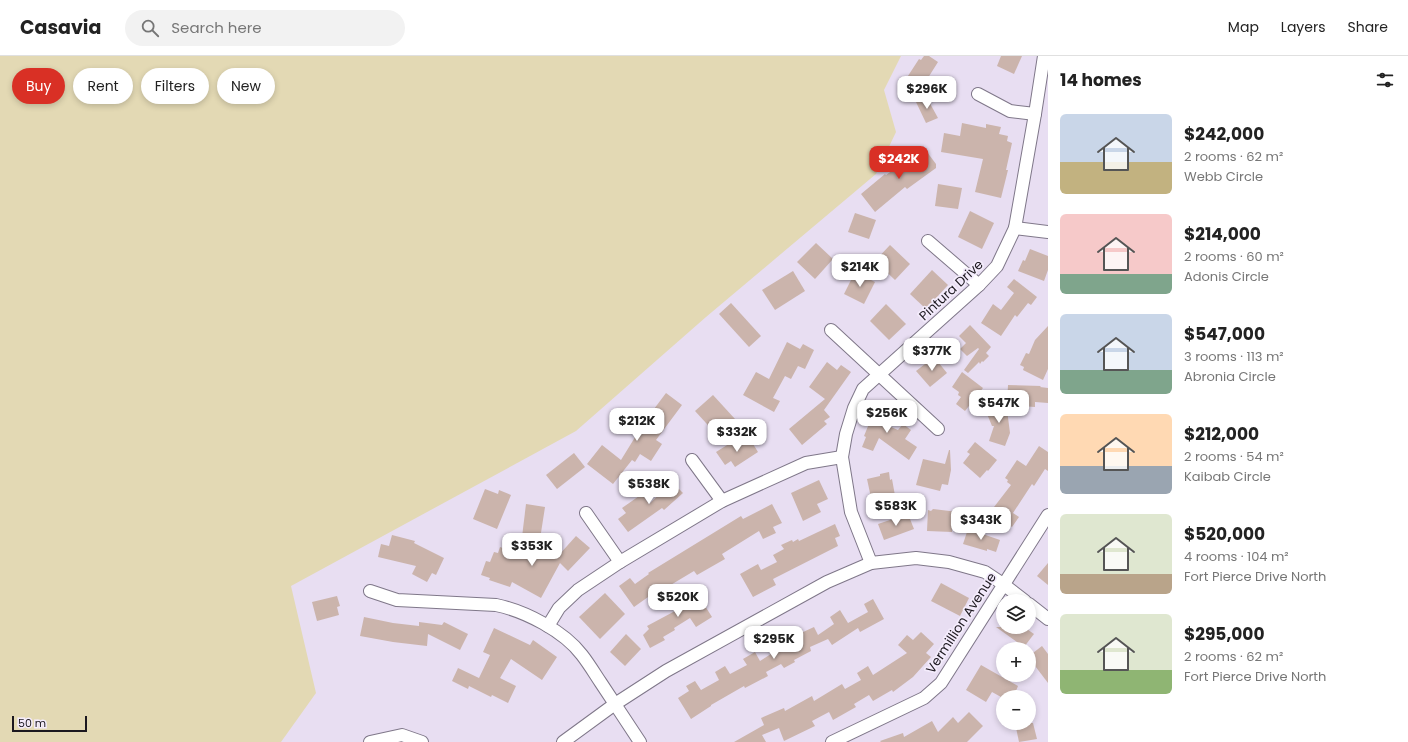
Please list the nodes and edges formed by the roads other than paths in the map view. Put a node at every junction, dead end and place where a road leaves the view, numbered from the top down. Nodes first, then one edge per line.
1 (1044, 56) edge
2 (978, 94) dead end
3 (1035, 114) junction
4 (1015, 228) junction
5 (1048, 232) edge
6 (928, 241) dead end
7 (979, 285) junction
8 (831, 330) dead end
9 (880, 375) junction
10 (938, 429) dead end
11 (842, 457) junction
12 (692, 460) dead end
13 (722, 501) junction
14 (586, 513) dead end
15 (1048, 515) edge
16 (620, 562) junction
17 (871, 563) junction
18 (1003, 584) junction
19 (370, 591) dead end
20 (1016, 594) edge
21 (1036, 610) edge
22 (1048, 619) edge
23 (548, 626) junction
24 (615, 704) junction
25 (370, 742) edge
26 (422, 742) edge
27 (563, 742) edge
28 (640, 742) edge
29 (832, 742) edge

1 - 3 street, Pintura Drive
2 - 3 street
3 - 4 street, Pintura Drive
4 - 5 street
4 - 7 street, Pintura Drive
6 - 7 street
7 - 9 street, Pintura Drive
8 - 9 street
9 - 10 street
9 - 11 street, Pintura Drive
11 - 13 street
11 - 17 street, Pintura Drive
12 - 13 street
13 - 16 street
14 - 16 street
15 - 18 street, Vermillion Avenue
16 - 23 street
17 - 18 street
17 - 24 street
18 - 20 street
18 - 29 street, Vermillion Avenue
19 - 23 street
21 - 22 street
23 - 24 street
24 - 27 street
24 - 28 street
25 - 26 street

